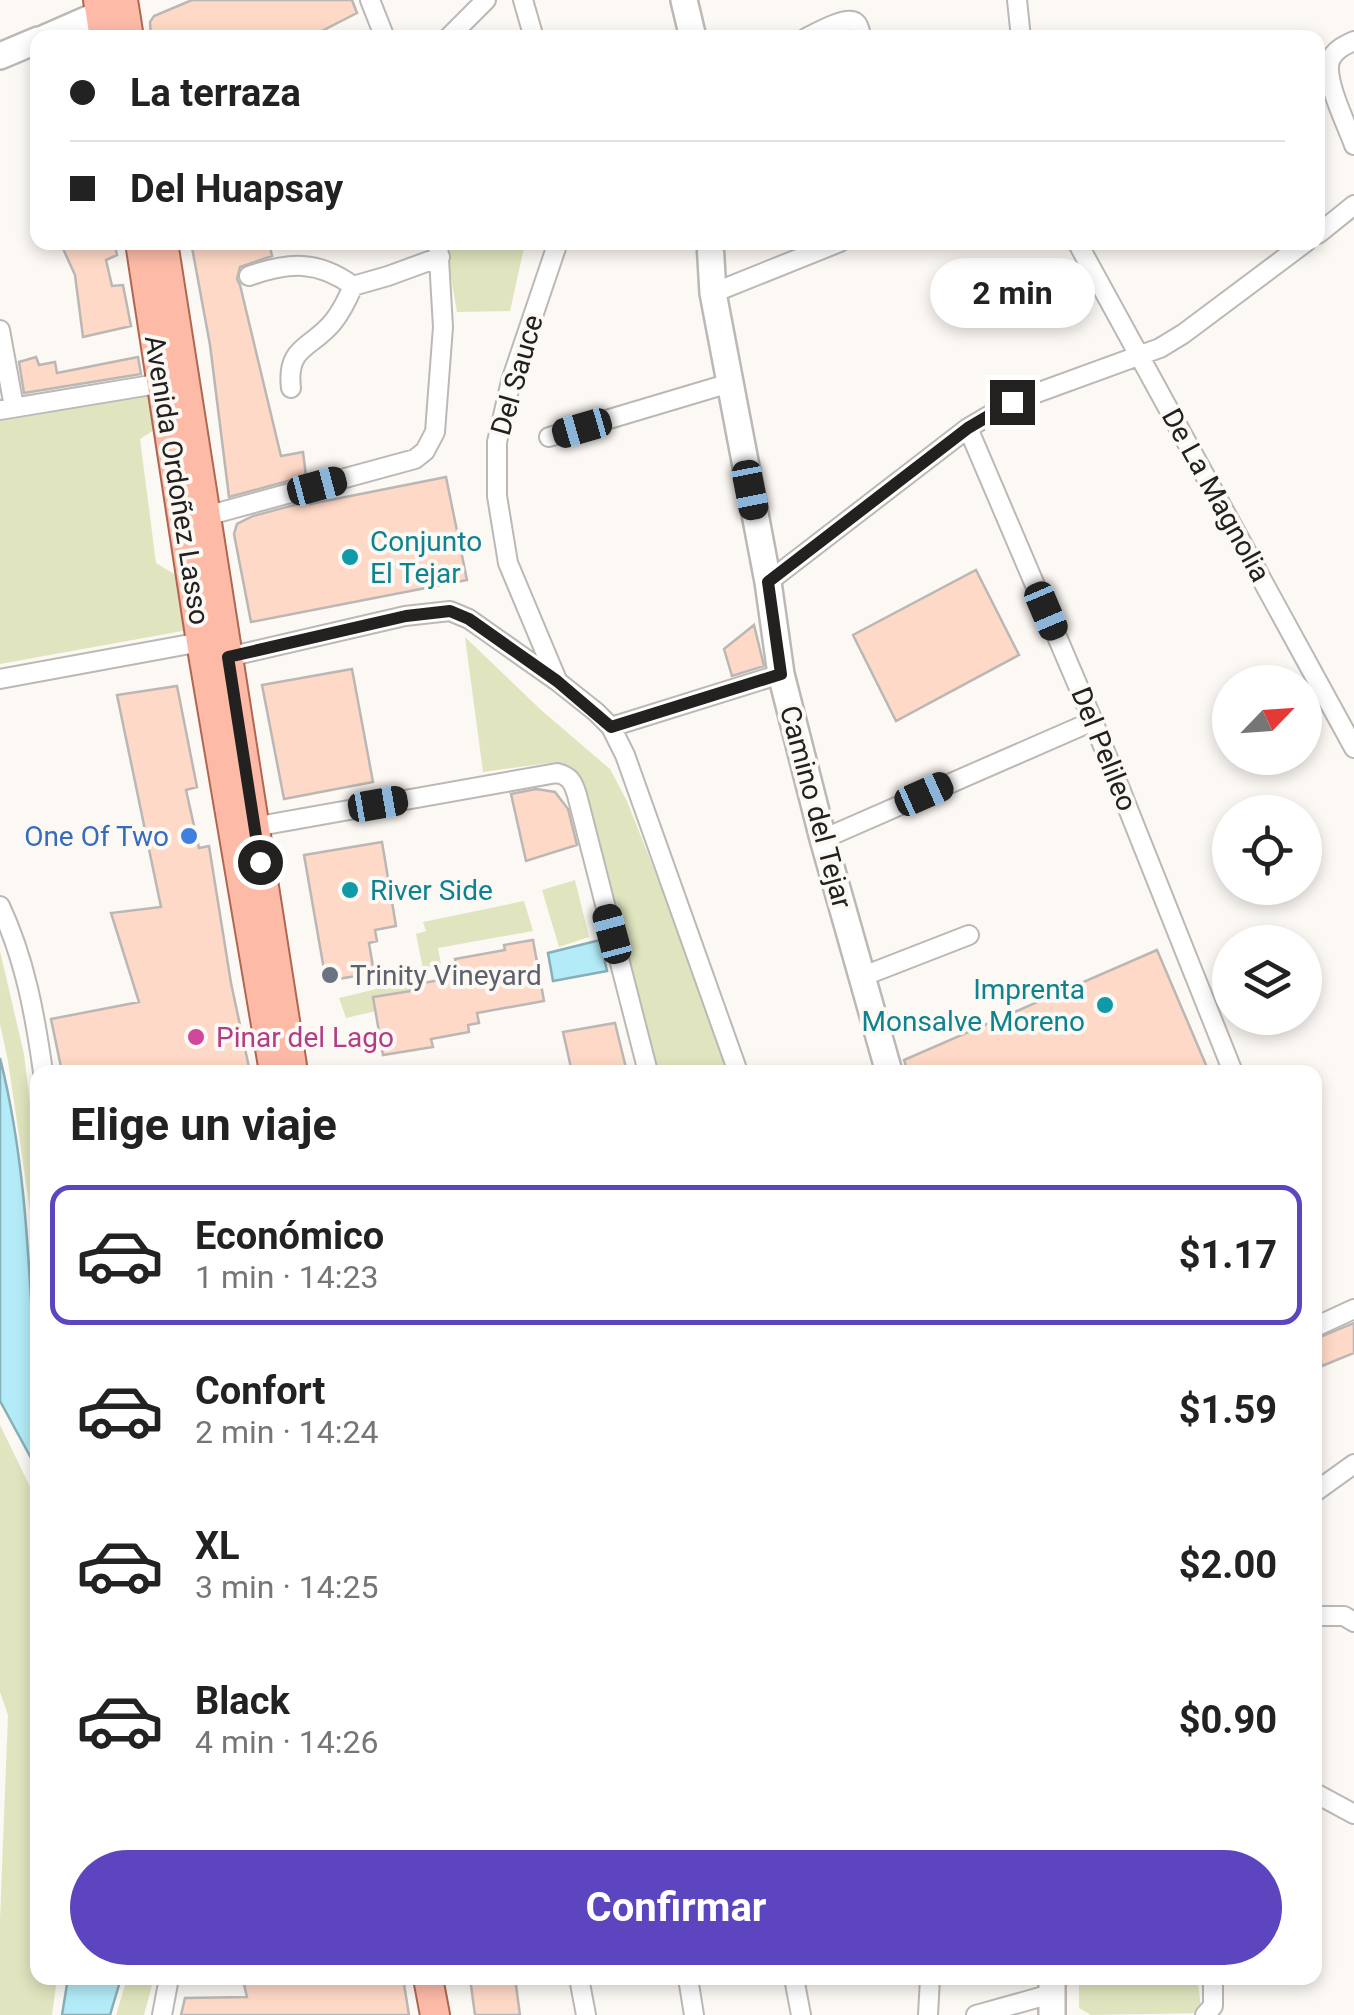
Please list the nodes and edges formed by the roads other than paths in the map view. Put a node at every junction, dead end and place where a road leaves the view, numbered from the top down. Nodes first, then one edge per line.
1 (370, 0) edge
2 (486, 0) edge
3 (523, 0) edge
4 (684, 0) edge
5 (1018, 0) edge
6 (114, 9) edge
7 (63, 30) edge
8 (382, 30) edge
9 (456, 30) edge
10 (532, 30) edge
11 (691, 30) edge
12 (823, 30) edge
13 (860, 30) edge
14 (1021, 30) edge
15 (30, 43) edge
16 (1348, 44) edge
17 (0, 56) edge
18 (1354, 145) edge
19 (1354, 206) edge
20 (1325, 229) edge
21 (141, 250) edge
22 (164, 250) edge
23 (438, 250) edge
24 (555, 250) edge
25 (710, 250) edge
26 (820, 250) edge
27 (1081, 250) edge
28 (1295, 250) edge
29 (249, 276) dead end
30 (353, 286) junction
31 (713, 294) junction
32 (0, 330) edge
33 (1139, 356) junction
34 (163, 383) junction
35 (730, 384) junction
36 (291, 388) dead end
37 (7, 408) edge
38 (968, 428) junction
39 (549, 437) dead end
40 (206, 516) junction
41 (768, 582) junction
42 (201, 642) junction
43 (228, 657) junction
44 (781, 674) junction
45 (0, 679) edge
46 (557, 681) junction
47 (1093, 721) junction
48 (611, 727) junction
49 (1354, 748) edge
50 (254, 827) junction
51 (823, 838) junction
52 (0, 906) edge
53 (970, 935) dead end
54 (861, 977) junction
55 (43, 1065) edge
56 (273, 1065) edge
57 (292, 1065) edge
58 (646, 1065) edge
59 (736, 1065) edge
60 (887, 1065) edge
61 (1230, 1065) edge
62 (1354, 1309) edge
63 (1322, 1324) edge
64 (1354, 1464) edge
65 (1322, 1487) edge
66 (1322, 1616) edge
67 (1354, 1622) edge
68 (1322, 1797) edge
69 (1354, 1814) edge
70 (171, 1985) edge
71 (429, 1985) edge
72 (447, 1985) edge
73 (580, 1985) edge
74 (689, 1985) edge
75 (795, 1985) edge
76 (930, 1985) edge
77 (1213, 1985) edge
78 (1052, 1995) edge
79 (162, 2015) edge
80 (435, 2015) edge
81 (452, 2015) edge
82 (586, 2015) edge
83 (694, 2015) edge
84 (801, 2015) edge
85 (928, 2015) edge
86 (976, 2015) edge
87 (1205, 2015) edge

1 - 8 street
2 - 9 street
3 - 10 street
4 - 11 street
5 - 14 street
6 - 7 street
12 - 13 street
15 - 17 street
16 - 18 street
19 - 20 street
21 - 34 main road, Avenida Ordoñez Lasso
22 - 40 main road, Avenida Ordoñez Lasso
23 - 30 street
23 - 40 street
24 - 46 street, Del Sauce
25 - 31 street, Camino del Tejar
26 - 31 street
27 - 33 street, De La Magnolia
28 - 33 street
29 - 30 street
30 - 36 street
31 - 35 street, Camino del Tejar
32 - 37 street
33 - 38 street
33 - 49 street, De La Magnolia
34 - 37 street
34 - 42 main road, Avenida Ordoñez Lasso
35 - 39 street
35 - 41 street, Camino del Tejar
38 - 41 street
38 - 47 street, Del Pelileo
40 - 43 main road, Avenida Ordoñez Lasso
41 - 44 street, Camino del Tejar
42 - 45 street
42 - 56 main road, Avenida Ordoñez Lasso
43 - 46 street
43 - 50 main road, Avenida Ordoñez Lasso
44 - 48 street
44 - 51 street, Camino del Tejar
46 - 48 street
47 - 51 street
47 - 61 street, Del Pelileo
48 - 59 street
50 - 57 main road, Avenida Ordoñez Lasso
50 - 58 street
51 - 54 street, Camino del Tejar
52 - 55 street
53 - 54 street
54 - 60 street, Camino del Tejar
62 - 63 street
64 - 65 street
66 - 67 street
68 - 69 street
70 - 79 street
71 - 80 main road
72 - 81 main road
73 - 82 street
74 - 83 street
75 - 84 street
76 - 85 street
77 - 87 street
78 - 86 street

